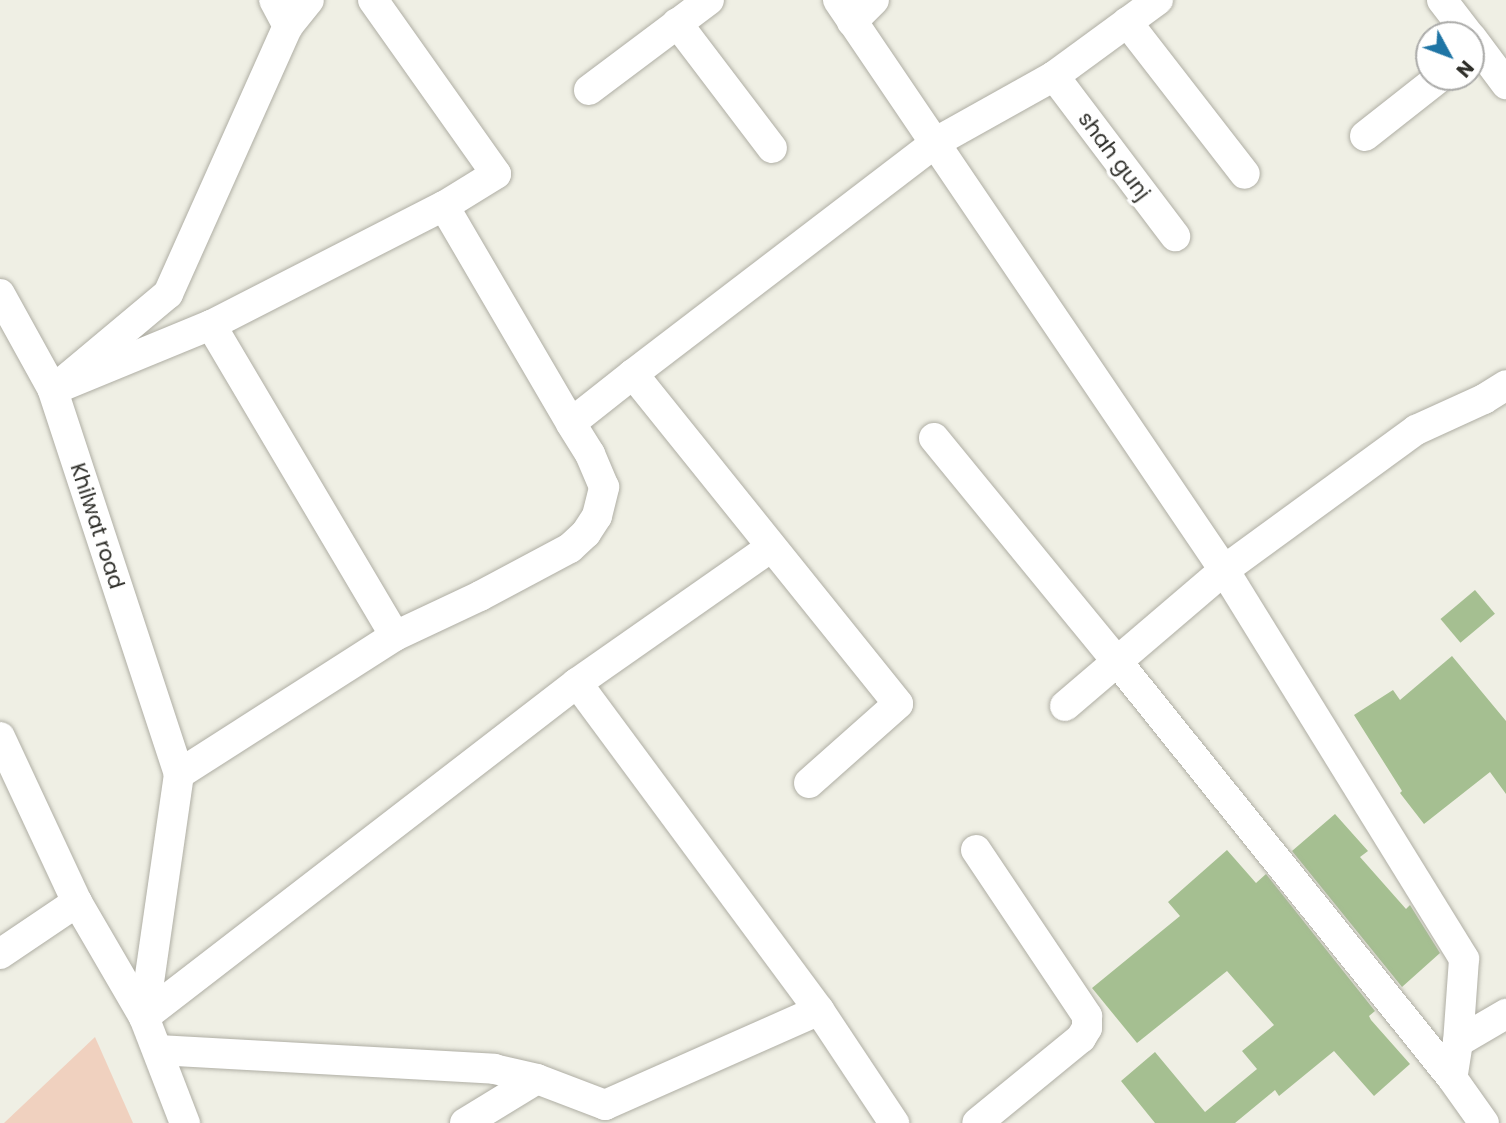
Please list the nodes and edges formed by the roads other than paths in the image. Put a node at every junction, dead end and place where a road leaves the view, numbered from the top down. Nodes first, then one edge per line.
1 (274, 0) edge
2 (309, 0) edge
3 (373, 0) edge
4 (709, 0) edge
5 (874, 0) edge
6 (1158, 0) edge
7 (1442, 0) edge
8 (845, 11) edge
9 (1457, 21) edge
10 (1127, 22) junction
11 (677, 23) junction
12 (288, 26) junction
13 (1485, 59) edge
14 (1054, 76) junction
15 (1506, 84) edge
16 (589, 90) dead end
17 (1422, 91) edge
18 (1365, 136) dead end
19 (936, 142) junction
20 (772, 148) dead end
21 (1245, 174) dead end
22 (444, 206) junction
23 (1175, 236) dead end
24 (0, 294) edge
25 (211, 325) junction
26 (633, 374) junction
27 (1506, 386) edge
28 (53, 390) junction
29 (571, 423) junction
30 (933, 438) dead end
31 (771, 547) junction
32 (1224, 570) junction
33 (395, 636) junction
34 (1116, 660) junction
35 (577, 683) junction
36 (1065, 706) dead end
37 (0, 737) edge
38 (178, 774) junction
39 (809, 783) dead end
40 (976, 850) dead end
41 (77, 902) junction
42 (0, 954) edge
43 (819, 1010) junction
44 (1506, 1014) edge
45 (144, 1017) junction
46 (1458, 1042) junction
47 (158, 1050) junction
48 (1452, 1078) junction
49 (537, 1079) junction
50 (185, 1123) edge
51 (465, 1123) edge
52 (894, 1123) edge
53 (977, 1123) edge
54 (1484, 1123) edge

1 - 12 street
2 - 12 street
3 - 22 street
4 - 11 street
5 - 8 street
6 - 10 street
7 - 9 street
8 - 19 street
10 - 14 street
10 - 21 street
11 - 16 street
11 - 20 street
12 - 28 street
13 - 15 street
14 - 19 street
14 - 23 street, shah gunj
17 - 18 street
19 - 26 street
19 - 32 street
22 - 25 street
22 - 29 street
24 - 28 street, Khilwat road
25 - 28 street
25 - 33 street
26 - 29 street
26 - 31 street
27 - 32 street
28 - 38 street, Khilwat road
29 - 33 street
30 - 34 street
31 - 35 street
31 - 39 street
32 - 34 street
32 - 46 street
33 - 38 street
34 - 36 street
34 - 48 street
35 - 43 street
35 - 45 street
37 - 41 street
38 - 45 street, Khilwat road
40 - 53 street
41 - 42 street
41 - 45 street
43 - 49 street
43 - 52 street
44 - 46 street
45 - 47 street
46 - 48 street
47 - 49 street
47 - 50 street
48 - 54 street
49 - 51 street

